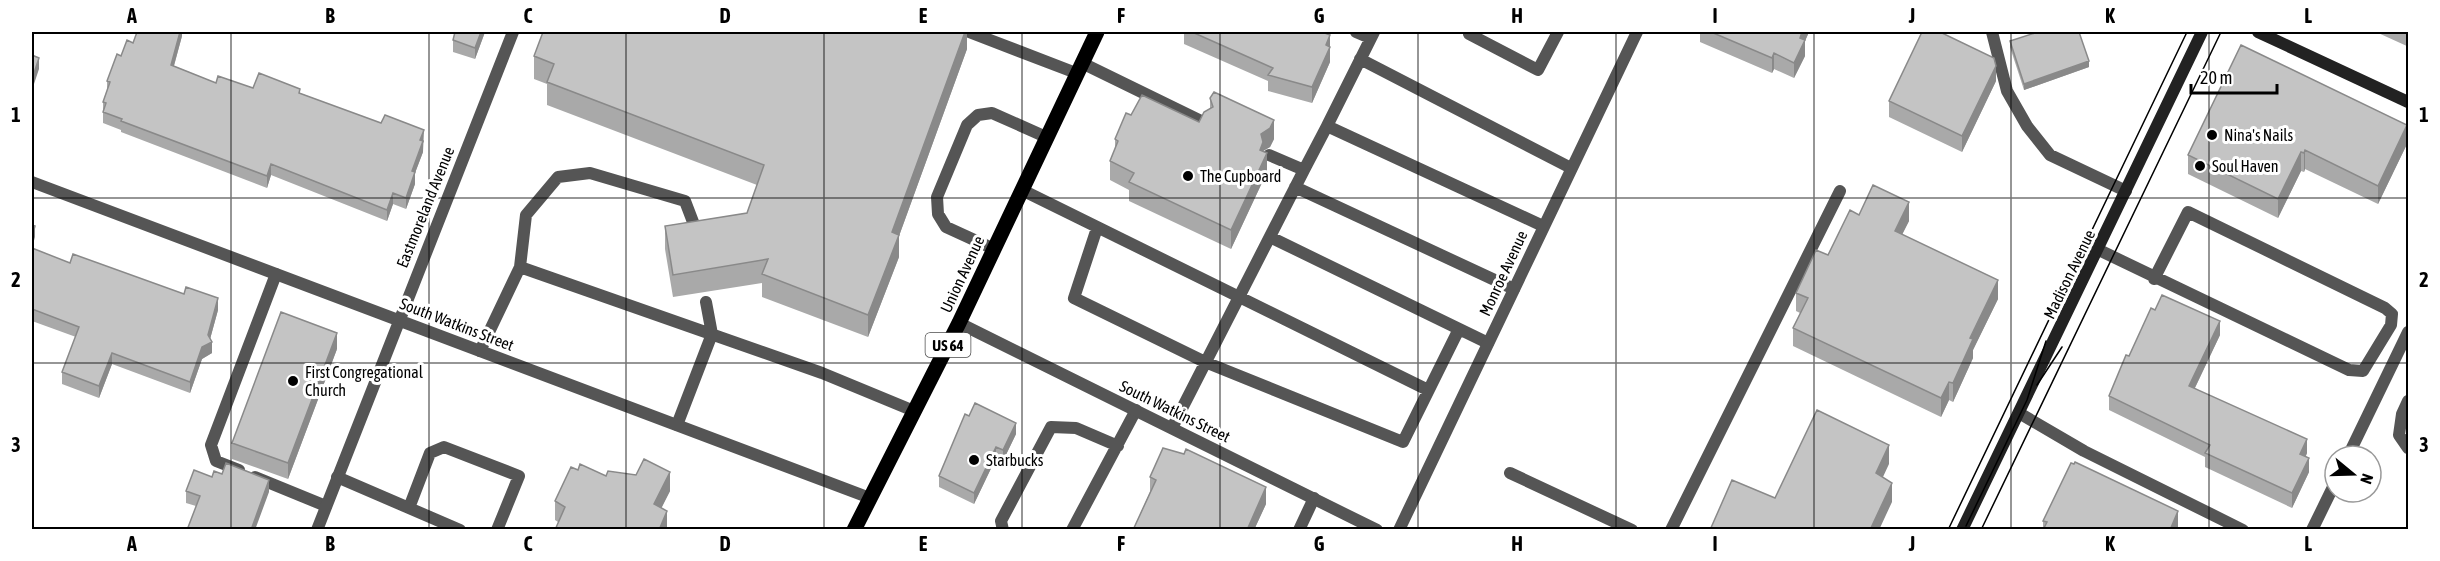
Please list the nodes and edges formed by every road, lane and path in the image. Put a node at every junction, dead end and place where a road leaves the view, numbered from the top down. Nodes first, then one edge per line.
1 (513, 32) edge
2 (969, 32) edge
3 (1097, 32) edge
4 (1356, 32) edge
5 (1470, 32) edge
6 (1558, 32) edge
7 (1637, 32) edge
8 (1992, 32) edge
9 (2202, 32) edge
10 (2258, 32) edge
11 (1372, 35) edge
12 (1360, 60) junction
13 (1079, 68) junction
14 (2409, 102) edge
15 (1205, 123) edge
16 (1327, 126) junction
17 (1046, 137) junction
18 (1269, 155) edge
19 (1571, 168) junction
20 (1304, 170) junction
21 (32, 182) edge
22 (1295, 187) junction
23 (1022, 190) junction
24 (1840, 191) dead end
25 (2126, 191) junction
26 (1543, 226) junction
27 (1097, 228) junction
28 (698, 235) edge
29 (1270, 237) junction
30 (994, 249) junction
31 (2099, 250) junction
32 (520, 267) junction
33 (276, 274) junction
34 (2154, 279) junction
35 (1514, 289) junction
36 (1239, 298) junction
37 (706, 302) dead end
38 (398, 320) junction
39 (959, 323) junction
40 (1459, 329) junction
41 (2409, 332) edge
42 (712, 334) junction
43 (1488, 343) junction
44 (480, 351) junction
45 (1205, 362) junction
46 (1428, 390) junction
47 (2409, 401) edge
48 (1136, 410) junction
49 (914, 411) junction
50 (2019, 413) junction
51 (677, 425) junction
52 (1172, 428) junction
53 (2354, 444) edge
54 (1118, 446) junction
55 (2409, 448) edge
56 (1510, 473) dead end
57 (337, 477) junction
58 (870, 498) junction
59 (1314, 498) junction
60 (2325, 504) edge
61 (326, 506) junction
62 (409, 508) junction
63 (317, 530) edge
64 (460, 530) edge
65 (497, 530) edge
66 (854, 530) edge
67 (1003, 530) edge
68 (1072, 530) edge
69 (1299, 530) edge
70 (1377, 530) edge
71 (1399, 530) edge
72 (1632, 530) edge
73 (1671, 530) edge
74 (1962, 530) edge
75 (2243, 530) edge
76 (2312, 530) edge

1 - 38 street, Eastmoreland Avenue
2 - 13 street
3 - 13 main road, Union Avenue / US 64
4 - 11 street
5 - 6 street
7 - 19 street, Monroe Avenue
8 - 25 street
9 - 25 street, Madison Avenue
10 - 14 street
11 - 12 street
12 - 16 street
12 - 19 street
13 - 15 street
13 - 17 main road, Union Avenue / US 64
16 - 20 street
16 - 26 street
17 - 23 main road, Union Avenue / US 64
17 - 30 street
18 - 20 street
19 - 26 street, Monroe Avenue
20 - 22 street
21 - 33 street, South Watkins Street
22 - 29 street
22 - 35 street
23 - 27 street
23 - 30 main road, Union Avenue / US 64
24 - 73 street
25 - 31 street, Madison Avenue
26 - 35 street, Monroe Avenue
27 - 36 street
27 - 45 street
28 - 32 street
29 - 36 street
29 - 40 street
30 - 39 main road, Union Avenue / US 64
31 - 34 street
31 - 50 street, Madison Avenue
32 - 42 street
32 - 44 street
33 - 38 street, South Watkins Street
33 - 61 street
34 - 34 street
35 - 43 street, Monroe Avenue
36 - 45 street
36 - 46 street
37 - 42 street
38 - 44 street, South Watkins Street
38 - 57 street, Eastmoreland Avenue
39 - 48 street, South Watkins Street
39 - 49 main road, Union Avenue / US 64
40 - 43 street
40 - 46 street
41 - 53 street
42 - 49 street
42 - 51 street
43 - 71 street, Monroe Avenue
44 - 51 street, South Watkins Street
45 - 46 street
45 - 52 street
47 - 55 street
48 - 52 street, South Watkins Street
48 - 54 street
49 - 58 main road, Union Avenue / US 64
50 - 74 street, Madison Avenue
50 - 75 street
51 - 58 street, South Watkins Street
52 - 59 street, South Watkins Street
54 - 67 street
54 - 68 street
56 - 72 street
57 - 61 street, Eastmoreland Avenue
57 - 62 street
58 - 66 main road, Union Avenue / US 64
59 - 69 street
59 - 70 street, South Watkins Street
60 - 76 street
61 - 63 street, Eastmoreland Avenue
62 - 64 street
62 - 65 street

